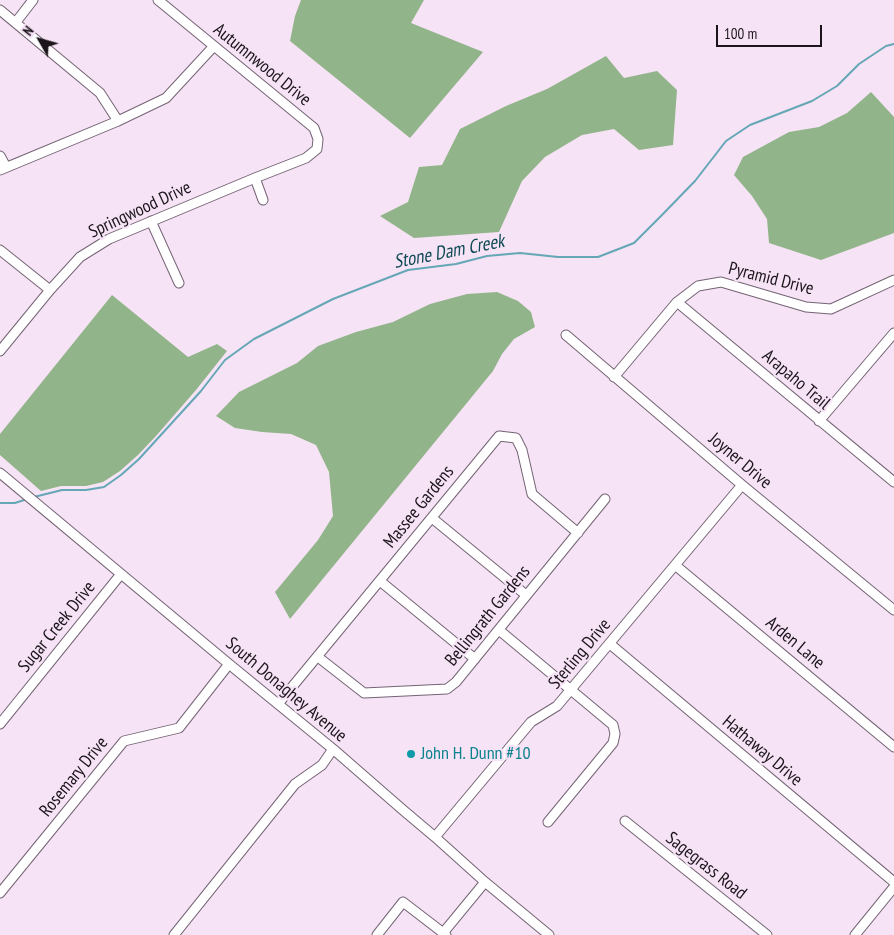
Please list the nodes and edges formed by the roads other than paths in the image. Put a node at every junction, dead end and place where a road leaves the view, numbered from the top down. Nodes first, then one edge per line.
1 (33, 0) edge
2 (158, 0) edge
3 (0, 10) edge
4 (16, 22) junction
5 (214, 46) junction
6 (118, 121) junction
7 (318, 139) joint
8 (0, 156) edge
9 (3, 168) edge
10 (255, 178) junction
11 (262, 200) dead end
12 (151, 221) junction
13 (0, 250) edge
14 (894, 280) edge
15 (179, 283) dead end
16 (50, 290) junction
17 (677, 302) junction
18 (894, 333) edge
19 (566, 336) dead end
20 (0, 351) edge
21 (614, 377) junction
22 (819, 421) junction
23 (0, 473) edge
24 (894, 482) edge
25 (742, 485) junction
26 (605, 499) dead end
27 (432, 518) junction
28 (578, 533) junction
29 (675, 565) junction
30 (121, 574) junction
31 (380, 581) junction
32 (526, 595) junction
33 (894, 610) edge
34 (499, 630) junction
35 (610, 644) junction
36 (318, 657) junction
37 (475, 658) junction
38 (229, 664) junction
39 (571, 690) junction
40 (278, 704) junction
41 (0, 724) edge
42 (894, 747) edge
43 (333, 749) junction
44 (548, 822) dead end
45 (625, 822) dead end
46 (436, 837) junction
47 (485, 882) junction
48 (894, 882) edge
49 (894, 887) edge
50 (0, 893) edge
51 (444, 934) edge
52 (174, 935) edge
53 (377, 935) edge
54 (549, 935) edge
55 (768, 935) edge
56 (855, 935) edge

1 - 4 street
2 - 5 street, Autumnwood Drive
3 - 4 street
4 - 6 street
5 - 6 street
5 - 7 street, Autumnwood Drive
6 - 9 street
7 - 10 street, Springwood Drive
8 - 9 street
10 - 11 street
10 - 12 street, Springwood Drive
12 - 15 street
12 - 16 street, Springwood Drive
13 - 16 street
14 - 17 street, Pyramid Drive
16 - 20 street, Springwood Drive
17 - 21 street, Pyramid Drive
17 - 22 street, Arapaho Trail
18 - 22 street
19 - 21 street, Joyner Drive
21 - 25 street, Joyner Drive
22 - 24 street, Arapaho Trail
23 - 30 street, South Donaghey Avenue
25 - 29 street, Sterling Drive
25 - 33 street, Joyner Drive
26 - 28 street, Bellingrath Gardens
27 - 28 street, Massee Gardens
27 - 31 street, Massee Gardens
27 - 32 street
28 - 32 street, Bellingrath Gardens
29 - 35 street, Sterling Drive
29 - 42 street, Arden Lane
30 - 38 street, South Donaghey Avenue
30 - 41 street, Sugar Creek Drive
31 - 36 street, Massee Gardens
31 - 37 street
32 - 34 street, Bellingrath Gardens
34 - 37 street, Bellingrath Gardens
34 - 39 street
35 - 39 street, Sterling Drive
35 - 48 street, Hathaway Drive
36 - 37 street, Bellingrath Gardens
36 - 40 street, Massee Gardens
38 - 40 street, South Donaghey Avenue
38 - 50 street, Rosemary Drive
39 - 44 street
39 - 46 street, Sterling Drive
40 - 43 street, South Donaghey Avenue
43 - 46 street, South Donaghey Avenue
43 - 52 street
45 - 55 street, Sagegrass Road
46 - 47 street, South Donaghey Avenue
47 - 51 street
47 - 54 street, South Donaghey Avenue
49 - 56 street
51 - 53 street

